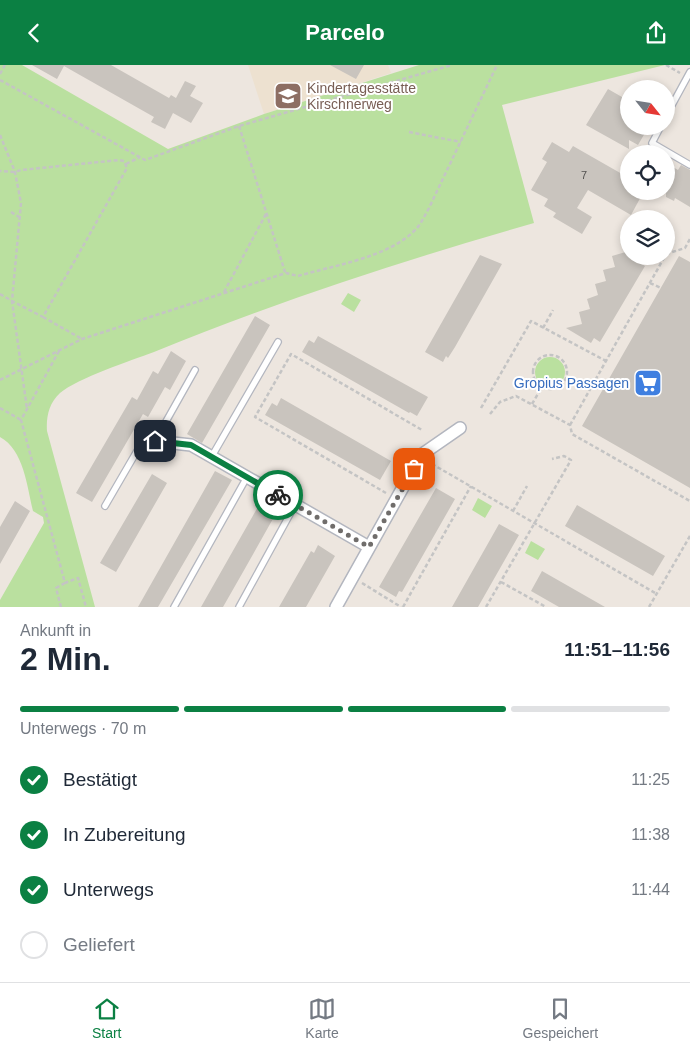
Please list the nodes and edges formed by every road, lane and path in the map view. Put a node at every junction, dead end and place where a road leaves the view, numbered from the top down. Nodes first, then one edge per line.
1 (5, 65) edge
2 (452, 65) edge
3 (497, 65) edge
4 (666, 65) edge
5 (0, 74) edge
6 (689, 74) edge
7 (0, 80) edge
8 (675, 100) edge
9 (239, 126) junction
10 (408, 133) dead end
11 (0, 135) edge
12 (656, 135) edge
13 (461, 142) junction
14 (140, 157) junction
15 (126, 164) junction
16 (690, 165) edge
17 (0, 171) edge
18 (15, 172) junction
19 (11, 212) dead end
20 (267, 212) junction
21 (21, 218) junction
22 (690, 239) edge
23 (675, 252) edge
24 (660, 265) edge
25 (286, 273) junction
26 (650, 283) junction
27 (661, 288) dead end
28 (224, 292) junction
29 (0, 294) edge
30 (12, 301) junction
31 (553, 310) dead end
32 (43, 317) junction
33 (544, 328) junction
34 (82, 339) junction
35 (278, 342) dead end
36 (60, 350) junction
37 (606, 361) junction
38 (22, 369) junction
39 (195, 370) dead end
40 (0, 380) edge
41 (542, 387) junction
42 (532, 404) junction
43 (0, 407) edge
44 (27, 409) junction
45 (481, 409) dead end
46 (490, 414) dead end
47 (21, 419) junction
48 (570, 425) junction
49 (460, 428) dead end
50 (422, 430) dead end
51 (155, 441) junction
52 (212, 457) junction
53 (552, 459) dead end
54 (432, 464) dead end
55 (247, 477) junction
56 (470, 486) junction
57 (527, 486) dead end
58 (386, 493) dead end
59 (690, 501) edge
60 (296, 505) junction
61 (105, 506) dead end
62 (513, 511) junction
63 (534, 523) junction
64 (690, 536) edge
65 (686, 543) junction
66 (690, 546) edge
67 (369, 547) junction
68 (501, 581) junction
69 (65, 583) junction
70 (362, 583) dead end
71 (657, 594) junction
72 (61, 607) edge
73 (86, 607) edge
74 (174, 607) edge
75 (239, 607) edge
76 (336, 607) edge
77 (402, 607) edge
78 (486, 607) edge
79 (546, 607) edge
80 (649, 607) edge

1 - 5 path
2 - 9 path
3 - 13 path
4 - 6 path
6 - 8 lane
7 - 14 path
9 - 14 path
9 - 20 path
10 - 13 path
11 - 18 path
12 - 16 lane
13 - 25 path
14 - 15 path
15 - 18 path
15 - 32 path
17 - 18 path
18 - 21 path
19 - 21 path
20 - 25 path
20 - 28 path
21 - 30 path
22 - 23 path
24 - 26 path
25 - 28 path
26 - 27 path
26 - 37 path
28 - 34 path
29 - 30 path
30 - 32 path
30 - 38 path
31 - 33 path
32 - 34 path
33 - 37 path
33 - 45 path
34 - 36 path
35 - 52 lane
36 - 38 path
36 - 44 path
37 - 48 path
38 - 40 path
38 - 44 path
39 - 51 lane
41 - 41 path
41 - 42 path
42 - 46 path
42 - 48 path
43 - 47 path
44 - 47 path
47 - 69 path
48 - 59 path
49 - 67 street
50 - 58 path
51 - 52 street
51 - 61 lane
52 - 55 street
53 - 63 path
54 - 56 path
55 - 60 street
55 - 74 lane
56 - 62 path
56 - 77 path
57 - 62 path
60 - 67 street
60 - 75 lane
62 - 63 path
63 - 68 path
63 - 71 path
64 - 65 path
65 - 66 path
65 - 71 path
67 - 76 street
68 - 78 path
68 - 79 path
69 - 72 path
69 - 73 path
70 - 77 path
71 - 80 path

